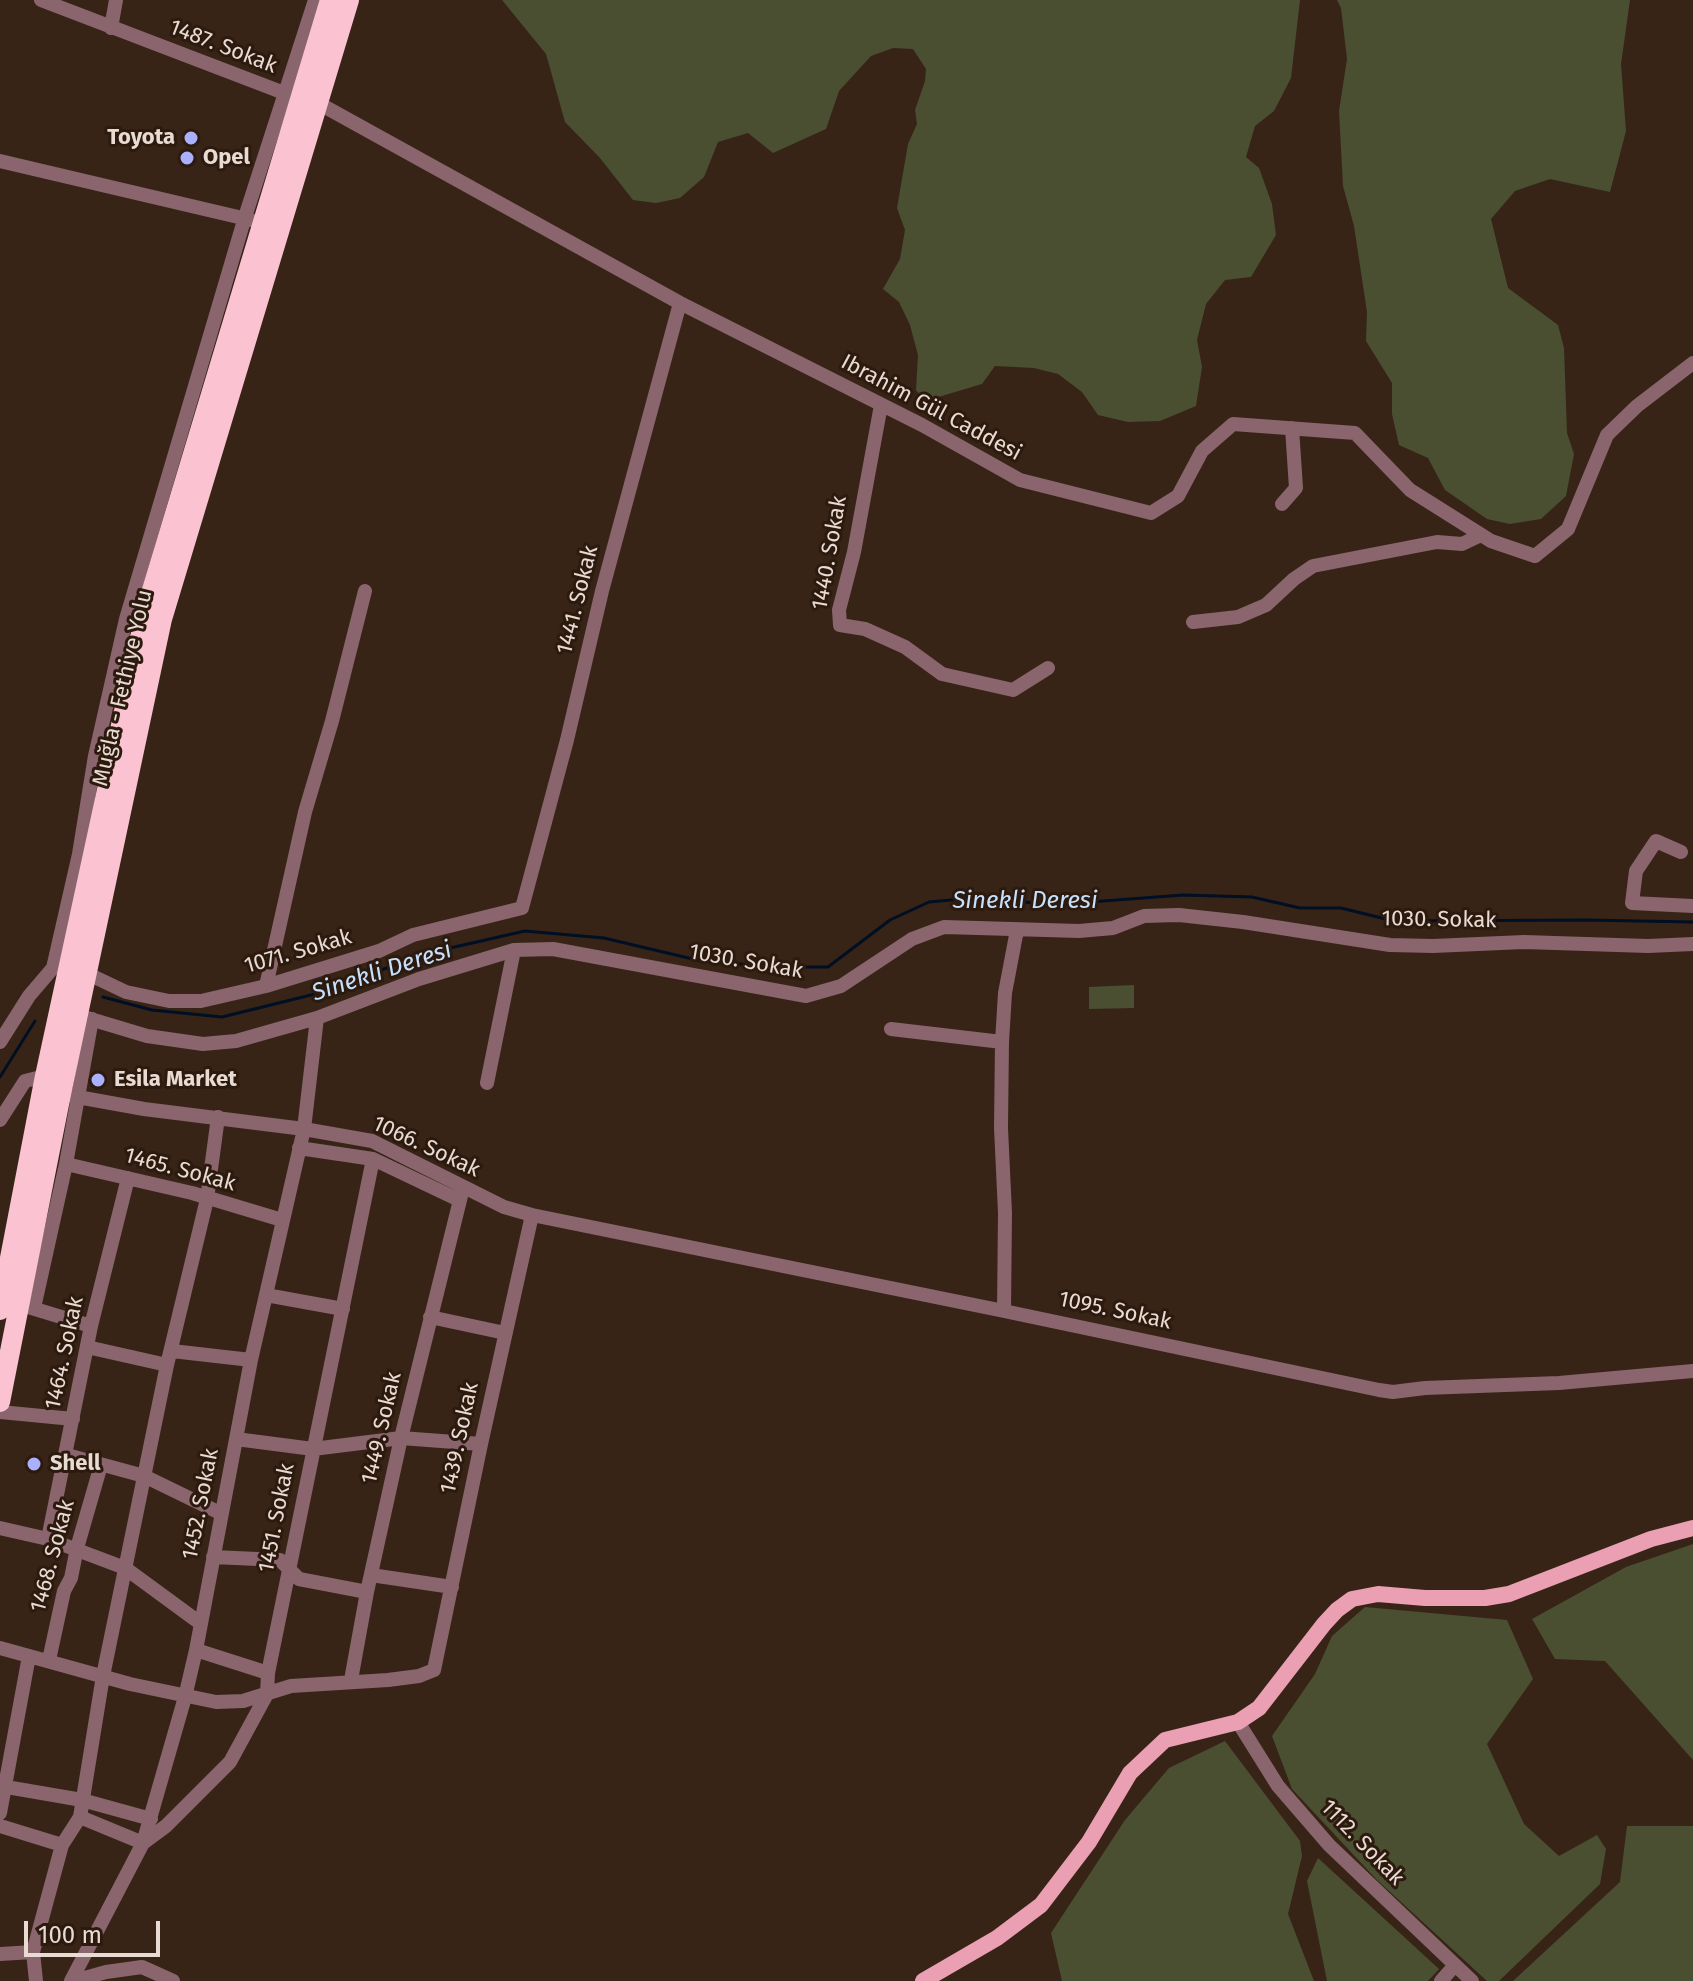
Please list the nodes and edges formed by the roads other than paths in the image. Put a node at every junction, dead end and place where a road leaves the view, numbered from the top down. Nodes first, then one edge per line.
1 (41, 0) edge
2 (116, 0) edge
3 (315, 0) edge
4 (330, 0) edge
5 (349, 0) edge
6 (111, 28) junction
7 (301, 98) junction
8 (0, 161) edge
9 (253, 221) junction
10 (680, 303) junction
11 (1693, 363) edge
12 (881, 405) junction
13 (1292, 428) junction
14 (1282, 504) dead end
15 (1481, 535) junction
16 (365, 591) dead end
17 (1193, 622) dead end
18 (1048, 668) dead end
19 (104, 758) junction
20 (1681, 852) dead end
21 (1693, 906) edge
22 (522, 908) joint
23 (1017, 930) junction
24 (1693, 944) edge
25 (72, 948) junction
26 (514, 950) junction
27 (53, 968) junction
28 (86, 973) junction
29 (266, 986) junction
30 (85, 1017) junction
31 (317, 1018) junction
32 (891, 1029) dead end
33 (0, 1042) edge
34 (1002, 1042) junction
35 (45, 1076) junction
36 (487, 1083) dead end
37 (69, 1096) junction
38 (218, 1117) junction
39 (0, 1120) edge
40 (304, 1129) junction
41 (299, 1148) junction
42 (373, 1159) junction
43 (66, 1164) junction
44 (128, 1178) junction
45 (461, 1194) junction
46 (207, 1199) junction
47 (532, 1215) junction
48 (282, 1220) junction
49 (266, 1295) junction
50 (27, 1306) junction
51 (343, 1309) junction
52 (0, 1310) edge
53 (1004, 1311) junction
54 (430, 1317) junction
55 (91, 1326) junction
56 (505, 1333) junction
57 (87, 1347) junction
58 (170, 1358) junction
59 (251, 1360) junction
60 (1693, 1371) edge
61 (0, 1402) edge
62 (0, 1412) edge
63 (73, 1419) junction
64 (401, 1438) junction
65 (236, 1439) junction
66 (481, 1444) junction
67 (313, 1449) junction
68 (67, 1455) junction
69 (101, 1465) junction
70 (144, 1476) junction
71 (220, 1513) junction
72 (0, 1528) edge
73 (1693, 1528) edge
74 (48, 1539) junction
75 (77, 1548) junction
76 (213, 1557) junction
77 (125, 1568) junction
78 (290, 1569) junction
79 (371, 1575) junction
80 (452, 1587) junction
81 (367, 1592) junction
82 (200, 1623) junction
83 (0, 1648) edge
84 (196, 1650) junction
85 (29, 1656) junction
86 (49, 1660) junction
87 (268, 1673) junction
88 (103, 1676) junction
89 (351, 1680) junction
90 (267, 1694) junction
91 (185, 1697) junction
92 (1238, 1722) junction
93 (2, 1787) edge
94 (82, 1800) junction
95 (0, 1813) edge
96 (80, 1817) junction
97 (151, 1819) junction
98 (0, 1826) edge
99 (143, 1843) junction
100 (62, 1845) junction
101 (33, 1952) junction
102 (0, 1954) edge
103 (1455, 1965) junction
104 (36, 1981) edge
105 (73, 1981) edge
106 (173, 1981) edge
107 (923, 1981) edge
108 (1441, 1981) edge
109 (1472, 1981) edge

1 - 6 street, 1487. Sokak
2 - 6 street
3 - 7 street
4 - 7 highway, Muğla - Fethiye Yolu
5 - 7 highway, Muğla - Fethiye Yolu
6 - 7 street, 1487. Sokak
7 - 9 highway, Muğla - Fethiye Yolu
7 - 10 street, Ibrahim Gül Caddesi
7 - 28 highway, Muğla - Fethiye Yolu
8 - 9 street
9 - 19 highway, Muğla - Fethiye Yolu
10 - 12 street, Ibrahim Gül Caddesi
10 - 22 street, 1441. Sokak
11 - 15 street, Ibrahim Gül Caddesi
12 - 13 street, Ibrahim Gül Caddesi
12 - 18 street, 1440. Sokak
13 - 14 street
13 - 15 street, Ibrahim Gül Caddesi
15 - 17 street
16 - 29 street
19 - 25 highway, Muğla - Fethiye Yolu
19 - 27 street
20 - 21 street
22 - 29 street, 1071. Sokak
23 - 24 street, 1030. Sokak
23 - 26 street, 1030. Sokak
23 - 34 street
25 - 27 street
25 - 35 highway, Muğla - Fethiye Yolu
26 - 31 street, 1030. Sokak
26 - 36 street
27 - 33 street
28 - 29 street, 1071. Sokak
28 - 30 highway, Muğla - Fethiye Yolu
30 - 31 street, 1030. Sokak
30 - 37 highway, Muğla - Fethiye Yolu
31 - 40 street, 1452. Sokak
32 - 34 street
34 - 53 street
35 - 39 street
35 - 52 highway, Muğla - Fethiye Yolu
37 - 38 street, 1066. Sokak
37 - 43 street
37 - 50 highway, Muğla - Fethiye Yolu
38 - 40 street, 1066. Sokak
38 - 46 street
40 - 41 street, 1452. Sokak
40 - 45 street, 1066. Sokak
41 - 42 street
41 - 48 street, 1452. Sokak
42 - 45 street
42 - 51 street, 1451. Sokak
43 - 44 street, 1465. Sokak
43 - 50 street
44 - 46 street, 1465. Sokak
44 - 55 street, 1464. Sokak
45 - 47 street, 1066. Sokak
45 - 54 street, 1449. Sokak
46 - 48 street, 1465. Sokak
46 - 58 street
47 - 53 street, 1095. Sokak
47 - 56 street, 1439. Sokak
48 - 49 street, 1452. Sokak
49 - 51 street
49 - 59 street, 1452. Sokak
50 - 55 street
50 - 61 highway, Muğla - Fethiye Yolu
51 - 67 street, 1451. Sokak
53 - 60 street, 1095. Sokak
54 - 56 street
54 - 64 street, 1449. Sokak
55 - 57 street, 1464. Sokak
56 - 66 street, 1439. Sokak
57 - 58 street
57 - 63 street, 1464. Sokak
58 - 59 street
58 - 70 street
59 - 65 street, 1452. Sokak
62 - 63 street
63 - 68 street, 1464. Sokak
64 - 66 street
64 - 67 street
64 - 79 street, 1449. Sokak
65 - 67 street
65 - 71 street, 1452. Sokak
66 - 80 street, 1439. Sokak
67 - 78 street, 1451. Sokak
68 - 69 street
68 - 74 street, 1464. Sokak
69 - 70 street
69 - 75 street, 1468. Sokak
70 - 71 street
70 - 77 street
71 - 76 street, 1452. Sokak
72 - 74 street
73 - 92 main road
74 - 75 street
75 - 77 street
75 - 86 street, 1468. Sokak
76 - 78 street
76 - 82 street, 1452. Sokak
77 - 82 street
77 - 88 street
78 - 81 street
78 - 87 street, 1451. Sokak
79 - 80 street
79 - 81 street, 1449. Sokak
80 - 89 street, 1439. Sokak
81 - 89 street, 1449. Sokak
82 - 84 street, 1452. Sokak
83 - 85 street
84 - 87 street
84 - 91 street, 1452. Sokak
85 - 86 street
85 - 93 street
86 - 88 street
87 - 90 street, 1451. Sokak
88 - 91 street
88 - 94 street
89 - 90 street
90 - 91 street
90 - 99 street, 1451. Sokak
91 - 97 street, 1452. Sokak
92 - 103 street, 1112. Sokak
92 - 107 main road
93 - 94 street
93 - 95 street
94 - 96 street
94 - 97 street
96 - 99 street
96 - 100 street
97 - 99 street, 1452. Sokak
98 - 100 street
99 - 105 street, 1452. Sokak
100 - 101 street
101 - 102 street
101 - 104 street
103 - 108 street
103 - 109 street, 1112. Sokak
105 - 106 street

